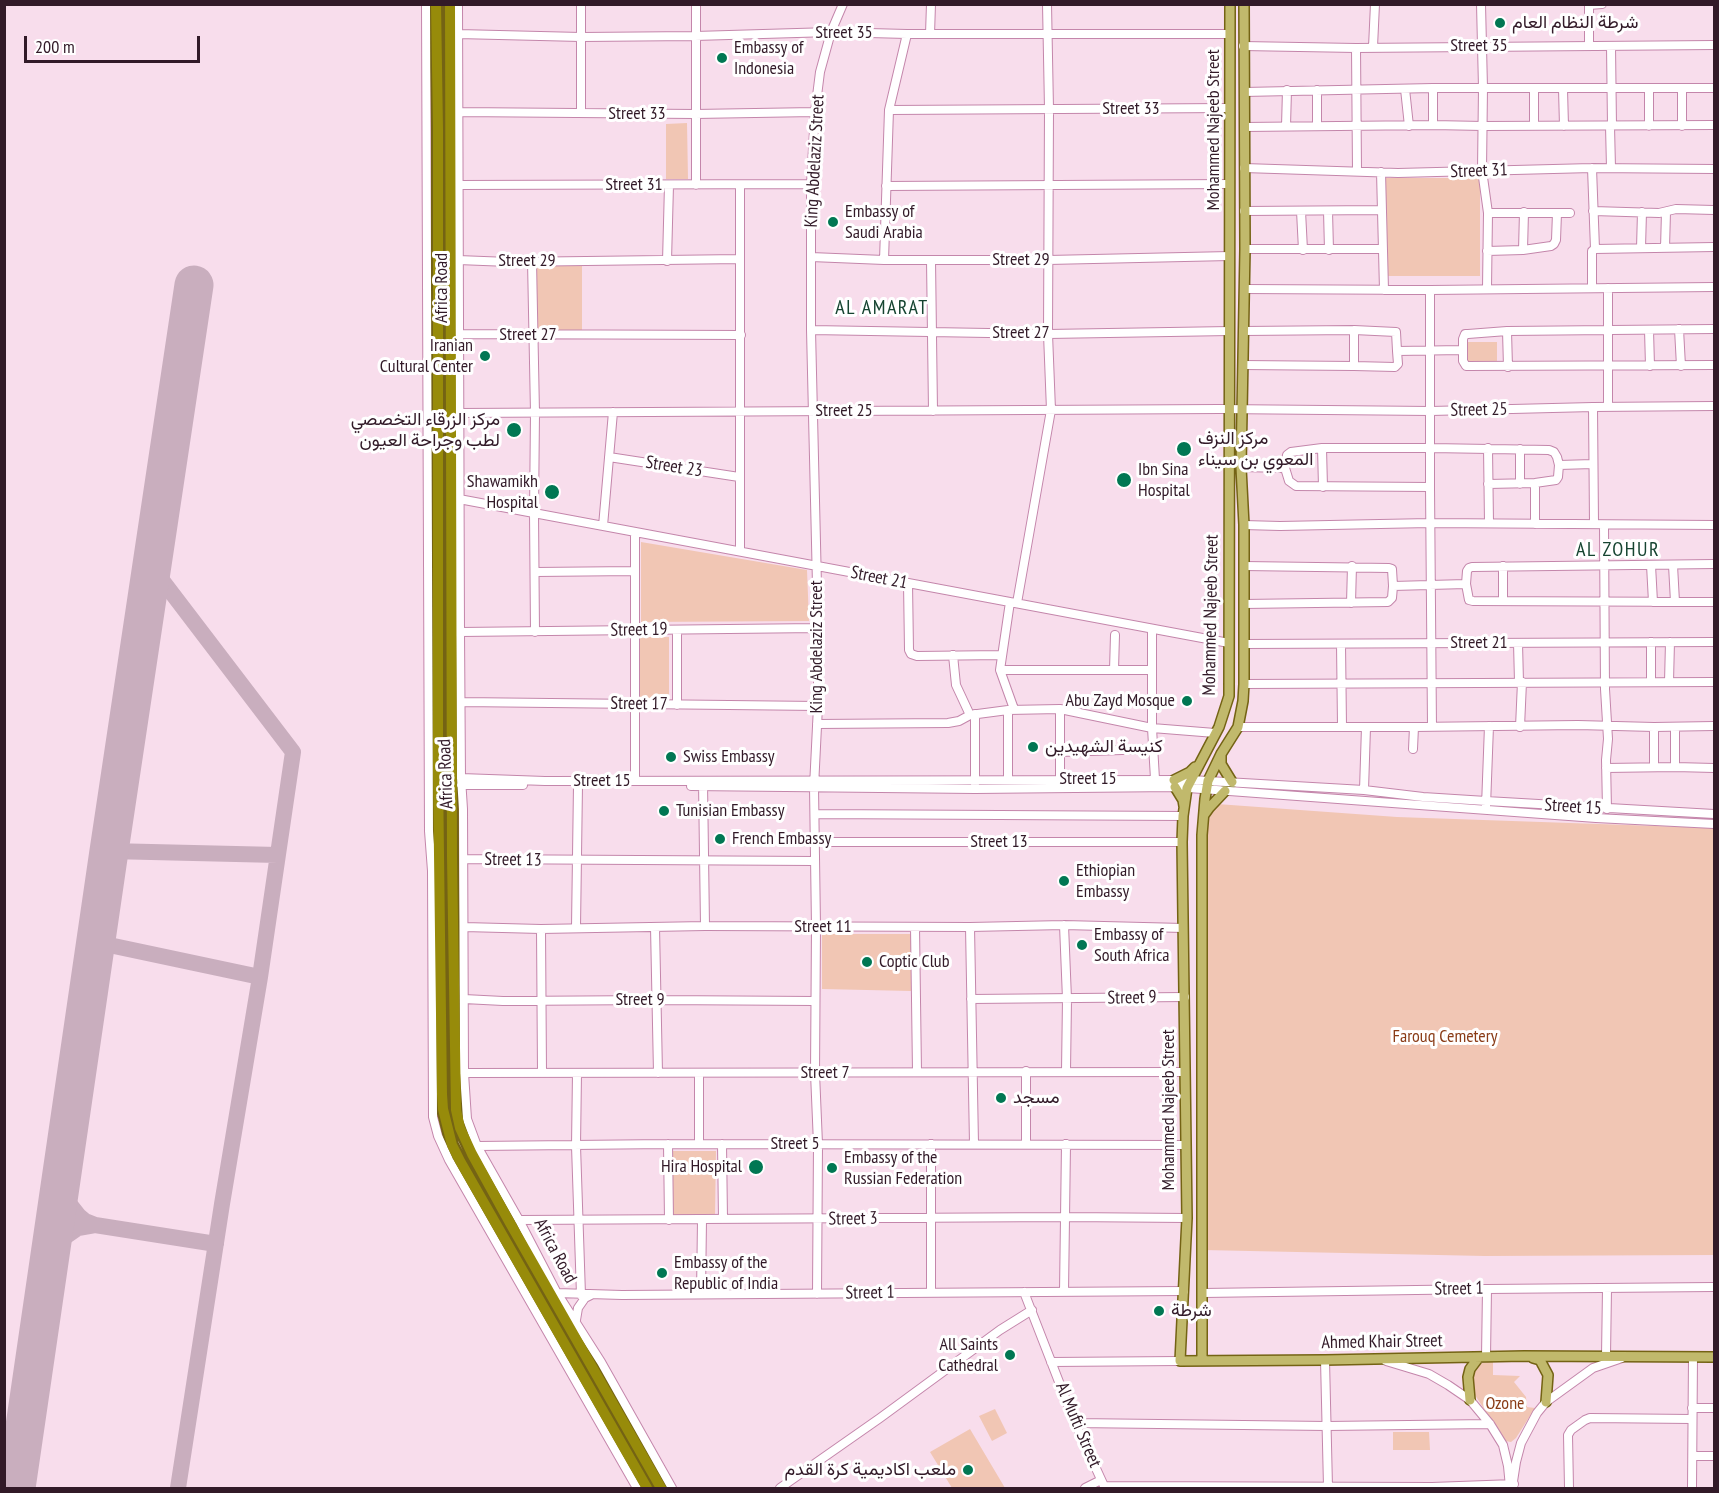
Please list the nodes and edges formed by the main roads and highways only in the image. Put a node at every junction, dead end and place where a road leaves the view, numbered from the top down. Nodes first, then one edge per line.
1 (436, 4) edge
2 (450, 4) edge
3 (1230, 4) edge
4 (1244, 4) edge
5 (427, 115) road end
6 (438, 129) junction
7 (449, 157) junction
8 (458, 180) road end
9 (1221, 754) junction
10 (1204, 756) junction
11 (438, 774) junction
12 (458, 779) junction
13 (1232, 782) road end
14 (1225, 791) road end
15 (452, 797) junction
16 (439, 798) junction
17 (1184, 812) junction
18 (1203, 818) junction
19 (1201, 1052) junction
20 (1185, 1054) junction
21 (1185, 1087) junction
22 (1201, 1088) junction
23 (1524, 1356) junction
24 (1482, 1357) junction
25 (1714, 1357) edge
26 (1180, 1361) joint
27 (1202, 1361) junction
28 (1470, 1400) road end
29 (1546, 1402) road end
30 (647, 1488) edge
31 (661, 1488) edge

1 - 6 highway, Africa Road
2 - 7 highway, Africa Road
3 - 10 main road, Mohammed Najeeb Street
4 - 9 main road, Mohammed Najeeb Street
5 - 6 highway
6 - 11 highway, Africa Road
7 - 8 highway
7 - 12 highway, Africa Road
9 - 13 main road
9 - 18 main road, Mohammed Najeeb Street
10 - 17 main road, Mohammed Najeeb Street
10 - 17 main road
11 - 12 highway
11 - 16 highway, Africa Road
12 - 15 highway, Africa Road
14 - 18 main road
15 - 16 highway
15 - 31 highway, Africa Road
16 - 30 highway, Africa Road
17 - 20 main road, Mohammed Najeeb Street
18 - 19 main road, Mohammed Najeeb Street
19 - 20 main road
19 - 22 main road, Mohammed Najeeb Street
20 - 21 main road, Mohammed Najeeb Street
21 - 22 main road
21 - 26 main road, Mohammed Najeeb Street
22 - 27 main road, Mohammed Najeeb Street
23 - 24 main road, Ahmed Khair Street
23 - 25 main road, Ahmed Khair Street
23 - 29 main road
24 - 27 main road, Ahmed Khair Street
24 - 28 main road
26 - 27 main road, Ahmed Khair Street

